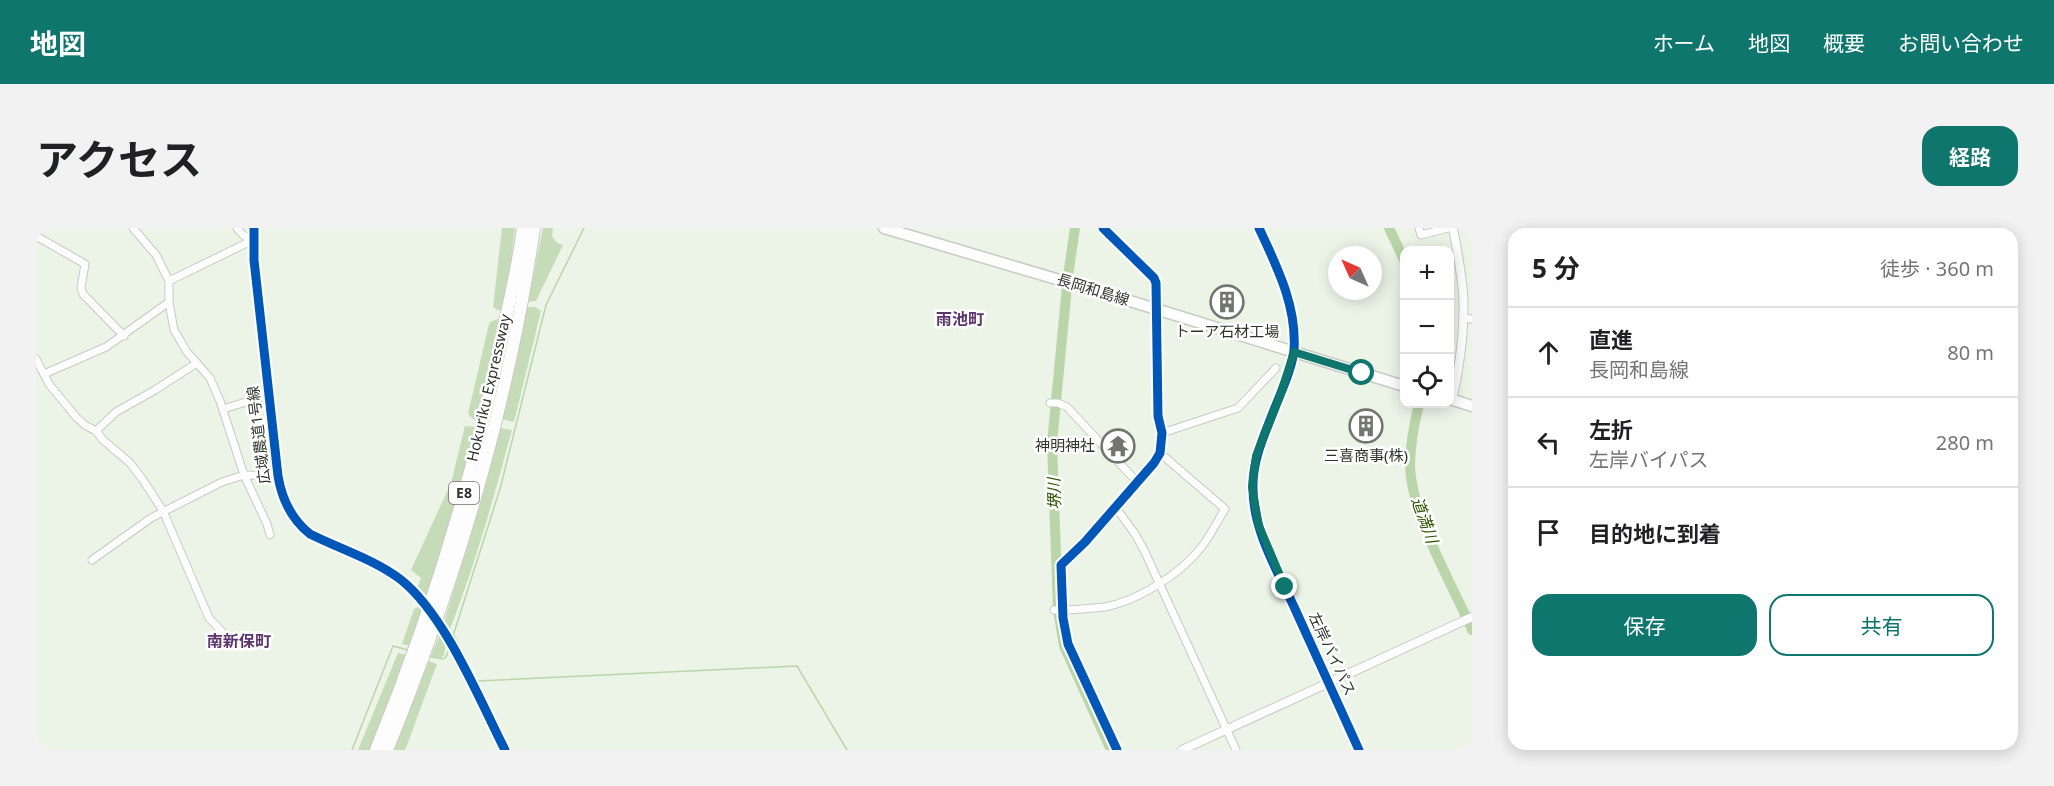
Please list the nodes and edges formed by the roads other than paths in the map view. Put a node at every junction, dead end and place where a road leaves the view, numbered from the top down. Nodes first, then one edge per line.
1 (133, 228) edge
2 (237, 228) edge
3 (254, 228) edge
4 (523, 228) edge
5 (534, 228) edge
6 (884, 228) edge
7 (1103, 228) edge
8 (1259, 228) edge
9 (1419, 228) edge
10 (1448, 228) edge
11 (1453, 228) edge
12 (36, 236) edge
13 (253, 240) junction
14 (169, 281) junction
15 (169, 302) junction
16 (1156, 309) junction
17 (1467, 318) edge
18 (124, 336) junction
19 (1294, 352) junction
20 (36, 359) edge
21 (197, 363) junction
22 (1276, 368) dead end
23 (44, 374) junction
24 (1400, 385) edge
25 (1454, 388) edge
26 (269, 394) junction
27 (1454, 400) edge
28 (1050, 403) dead end
29 (1472, 406) edge
30 (223, 409) junction
31 (96, 431) junction
32 (1162, 433) junction
33 (1160, 453) junction
34 (244, 475) junction
35 (278, 476) junction
36 (1138, 483) junction
37 (1116, 508) junction
38 (163, 511) junction
39 (270, 536) dead end
40 (92, 560) dead end
41 (1160, 583) junction
42 (422, 602) dead end
43 (1054, 610) dead end
44 (1064, 610) junction
45 (1472, 617) edge
46 (443, 629) dead end
47 (232, 642) dead end
48 (1329, 682) junction
49 (1226, 729) junction
50 (376, 750) edge
51 (387, 750) edge
52 (505, 750) edge
53 (1117, 750) edge
54 (1182, 750) edge
55 (1236, 750) edge
56 (1359, 750) edge

1 - 14 street
2 - 13 street
3 - 13 street, 広域農道1号線
4 - 50 highway, Hokuriku Expressway / E8
5 - 51 highway, Hokuriku Expressway / E8
6 - 16 main road, 長岡和島線
7 - 16 street
8 - 19 street, 左岸バイパス
9 - 10 street
11 - 17 street
12 - 18 street
13 - 14 street
13 - 26 street, 広域農道1号線
14 - 15 street
15 - 18 street
15 - 21 street
16 - 19 main road, 長岡和島線
16 - 32 street
17 - 25 street
18 - 23 street
19 - 24 main road, 長岡和島線
19 - 48 street, 左岸バイパス
20 - 23 street
21 - 30 street
21 - 31 street
22 - 32 street
23 - 31 street
26 - 30 street
26 - 35 street, 広域農道1号線
27 - 29 main road
28 - 36 street
30 - 34 street
31 - 38 street
32 - 33 street
33 - 36 street
33 - 41 street
34 - 35 street
34 - 38 street
34 - 39 street
35 - 42 street, 広域農道1号線
36 - 37 street
37 - 41 street
37 - 44 street
38 - 40 street
38 - 47 street
41 - 44 street
41 - 49 street
43 - 44 street
44 - 53 street
45 - 48 street
46 - 52 street
48 - 49 street
48 - 56 street, 左岸バイパス
49 - 54 street
49 - 55 street

